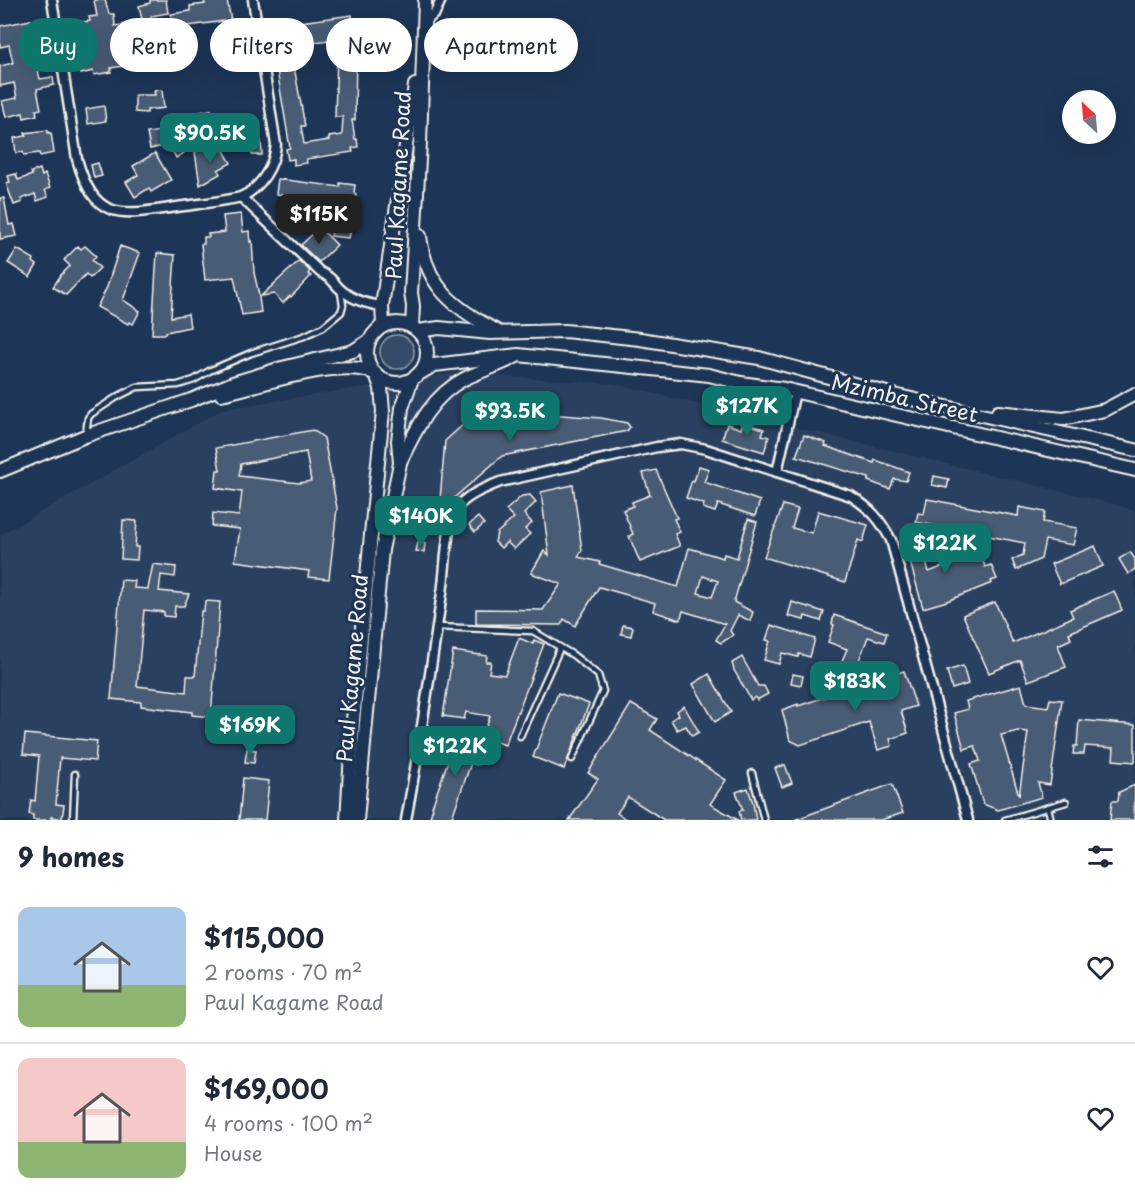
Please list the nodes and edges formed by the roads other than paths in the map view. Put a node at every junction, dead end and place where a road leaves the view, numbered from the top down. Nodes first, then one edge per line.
1 (52, 0) edge
2 (253, 0) edge
3 (424, 0) edge
4 (441, 0) edge
5 (424, 18) edge
6 (430, 18) edge
7 (424, 23) edge
8 (422, 45) junction
9 (241, 197) junction
10 (416, 205) junction
11 (340, 289) junction
12 (382, 306) junction
13 (415, 329) junction
14 (500, 333) junction
15 (371, 338) junction
16 (518, 355) junction
17 (375, 374) junction
18 (414, 377) junction
19 (795, 392) junction
20 (1135, 394) edge
21 (191, 400) junction
22 (943, 406) junction
23 (85, 436) junction
24 (1133, 449) edge
25 (400, 463) junction
26 (1130, 469) edge
27 (0, 471) edge
28 (777, 472) junction
29 (437, 627) junction
30 (560, 648) junction
31 (520, 736) dead end
32 (572, 759) dead end
33 (752, 773) dead end
34 (75, 774) dead end
35 (1066, 802) dead end
36 (1048, 808) junction
37 (1033, 813) junction
38 (765, 819) edge
39 (73, 820) edge
40 (346, 820) edge
41 (357, 820) edge
42 (406, 820) edge
43 (968, 820) edge
44 (1005, 820) edge
45 (1034, 820) edge
46 (1051, 820) edge

1 - 9 street
2 - 9 street
3 - 5 main road, Paul Kagame Road
4 - 6 street
7 - 8 main road, Paul Kagame Road
8 - 10 main road, Paul Kagame Road
8 - 12 main road, Paul Kagame Road
9 - 11 street
10 - 13 main road, Paul Kagame Road
10 - 14 main road
11 - 12 street
11 - 23 lane
12 - 15 main road, Paul Kagame Road
13 - 14 main road, Mzimba Street
13 - 15 main road
13 - 18 main road
14 - 22 main road, Mzimba Street
15 - 17 main road
15 - 21 main road
16 - 18 main road, Mzimba Street
16 - 19 main road, Mzimba Street
16 - 25 main road
17 - 18 main road
17 - 21 main road
17 - 40 main road
18 - 25 main road, Paul Kagame Road
19 - 26 main road, Mzimba Street
19 - 28 street
20 - 22 main road
21 - 23 main road
22 - 24 main road, Mzimba Street
23 - 27 main road
25 - 41 main road, Paul Kagame Road
28 - 29 street
28 - 43 street
29 - 30 lane
29 - 42 street
30 - 31 lane
30 - 32 lane
33 - 38 lane
34 - 39 lane
35 - 36 lane
36 - 37 lane
36 - 46 lane
37 - 44 lane
37 - 45 lane

